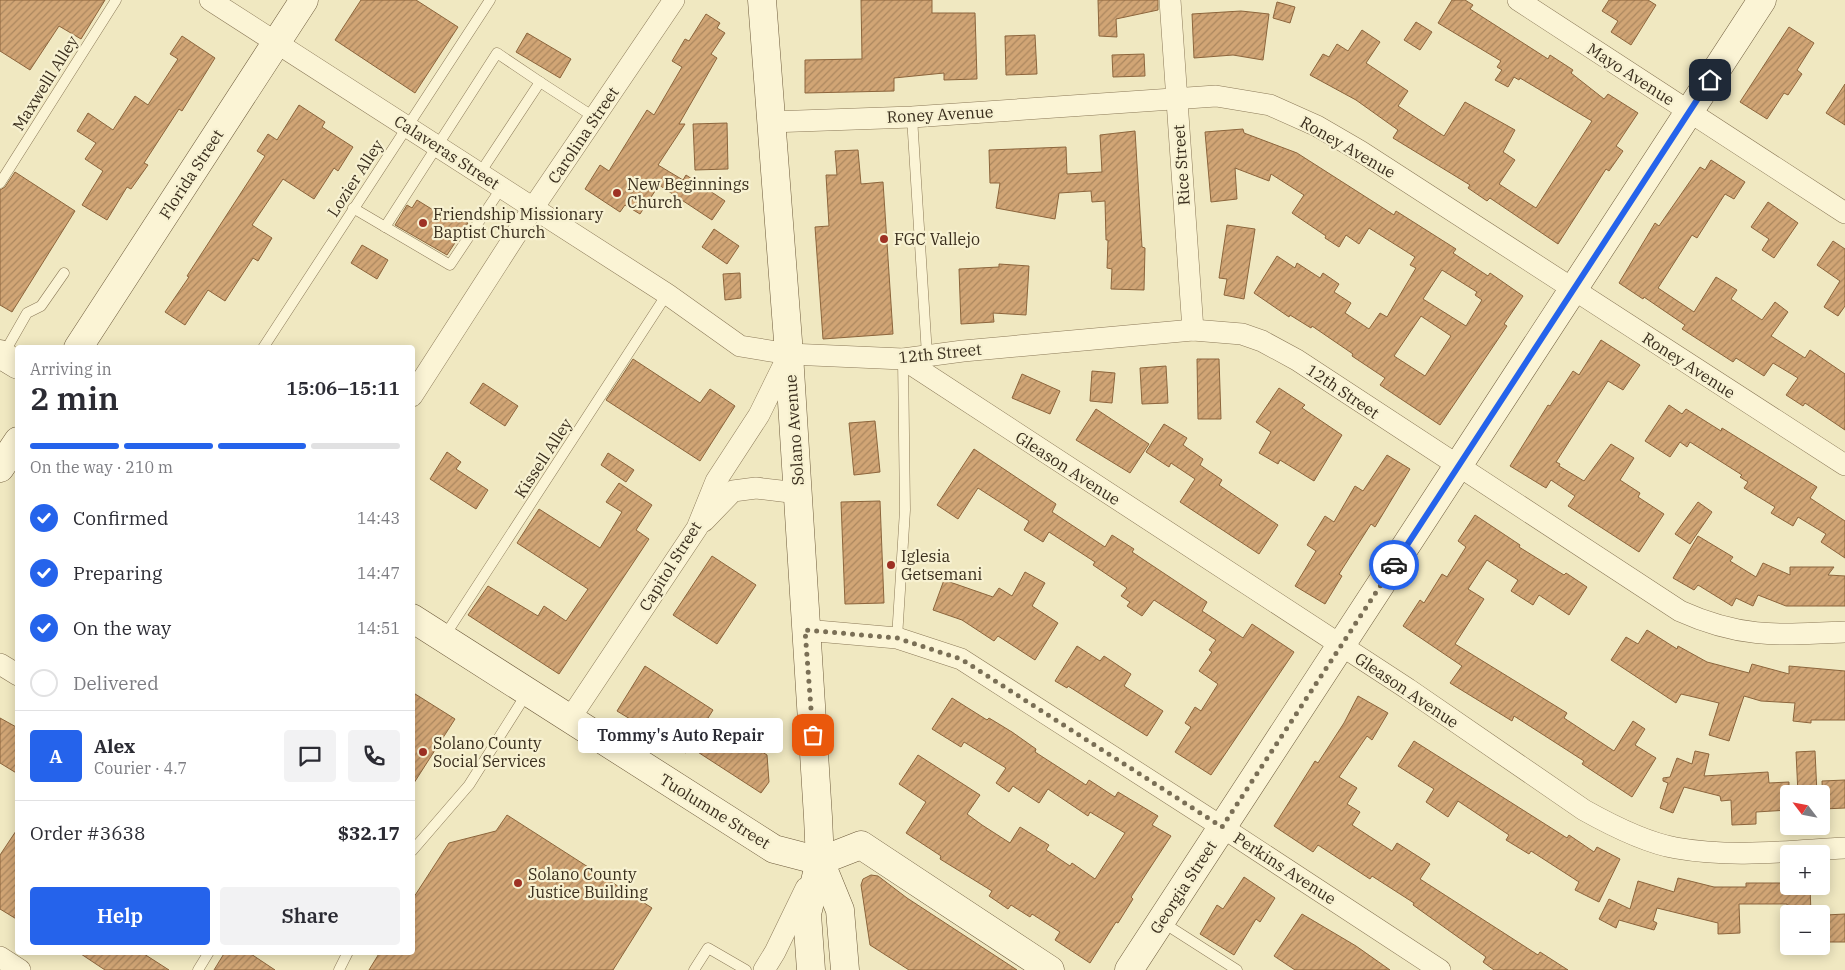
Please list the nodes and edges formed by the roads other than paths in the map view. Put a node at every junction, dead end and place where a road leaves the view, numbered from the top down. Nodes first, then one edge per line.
1 (116, 0) edge
2 (210, 0) edge
3 (304, 0) edge
4 (490, 0) edge
5 (674, 0) edge
6 (762, 0) edge
7 (1170, 0) edge
8 (1518, 0) edge
9 (1762, 0) edge
10 (276, 43) junction
11 (540, 82) junction
12 (1176, 98) junction
13 (1689, 112) junction
14 (594, 117) junction
15 (912, 117) junction
16 (770, 122) junction
17 (406, 126) junction
18 (437, 145) junction
19 (480, 173) junction
20 (0, 183) edge
21 (502, 187) junction
22 (353, 208) junction
23 (533, 208) junction
24 (1845, 213) edge
25 (385, 227) junction
26 (64, 273) dead end
27 (1573, 290) junction
28 (667, 294) junction
29 (1193, 330) junction
30 (80, 345) edge
31 (265, 345) edge
32 (788, 354) junction
33 (927, 355) junction
34 (7, 358) edge
35 (903, 359) junction
36 (415, 391) edge
37 (15, 446) edge
38 (1845, 465) edge
39 (1458, 467) junction
40 (0, 468) edge
41 (798, 493) junction
42 (697, 528) junction
43 (415, 620) edge
44 (805, 630) junction
45 (1845, 632) edge
46 (443, 638) junction
47 (897, 638) junction
48 (1341, 646) junction
49 (0, 664) edge
50 (15, 673) edge
51 (527, 692) junction
52 (569, 720) junction
53 (1222, 827) junction
54 (415, 848) edge
55 (1845, 848) edge
56 (820, 861) junction
57 (1161, 922) junction
58 (207, 955) edge
59 (346, 955) edge
60 (0, 957) edge
61 (20, 970) edge
62 (198, 970) edge
63 (339, 970) edge
64 (694, 970) edge
65 (746, 970) edge
66 (764, 970) edge
67 (811, 970) edge
68 (845, 970) edge
69 (1050, 970) edge
70 (1129, 970) edge
71 (1237, 970) edge
72 (1440, 970) edge

1 - 20 lane, Maxwelll Alley
2 - 10 street, Calaveras Street
3 - 10 main road, Florida Street
4 - 17 lane, Lozier Alley
5 - 14 street, Carolina Street
6 - 16 main road, Solano Avenue
7 - 12 street, Rice Street
8 - 13 street, Mayo Avenue
9 - 13 main road, Georgia Street
10 - 17 street, Calaveras Street
10 - 30 main road, Florida Street
11 - 14 lane
11 - 18 lane
11 - 19 lane
12 - 15 street, Roney Avenue
12 - 27 street, Roney Avenue
12 - 29 street, Rice Street
13 - 24 street, Mayo Avenue
13 - 27 main road, Georgia Street
14 - 23 street, Carolina Street
15 - 16 street, Roney Avenue
15 - 33 lane
16 - 32 main road, Solano Avenue
17 - 18 street, Calaveras Street
17 - 22 lane, Lozier Alley
18 - 19 street, Calaveras Street
18 - 25 lane
19 - 21 street, Calaveras Street
21 - 23 street, Calaveras Street
21 - 25 lane
22 - 25 lane
22 - 31 lane, Lozier Alley
23 - 28 street, Calaveras Street
23 - 36 street, Carolina Street
26 - 34 lane
27 - 38 street, Roney Avenue
27 - 39 main road, Georgia Street
28 - 32 street, Calaveras Street
28 - 46 lane, Kissell Alley
29 - 33 street, 12th Street
29 - 39 street, 12th Street
32 - 35 street, 12th Street
32 - 41 main road, Solano Avenue
32 - 42 street, Capitol Street
33 - 35 street, 12th Street
35 - 47 lane
35 - 48 street, Gleason Avenue
37 - 40 main road
39 - 45 street, 12th Street
39 - 48 main road, Georgia Street
41 - 42 street
41 - 44 main road, Solano Avenue
42 - 52 street, Capitol Street
43 - 46 main road, Tuolumne Street
44 - 47 street, Perkins Avenue
44 - 56 main road, Solano Avenue
46 - 51 main road, Tuolumne Street
47 - 53 street, Perkins Avenue
48 - 53 main road, Georgia Street
48 - 55 street, Gleason Avenue
49 - 50 street
51 - 52 main road, Tuolumne Street
51 - 54 lane
52 - 56 main road, Tuolumne Street
53 - 57 main road, Georgia Street
53 - 72 street, Perkins Avenue
56 - 66 street
56 - 67 main road, Solano Avenue
56 - 68 main road, Solano Avenue
56 - 69 main road
57 - 70 main road, Georgia Street
57 - 71 lane
58 - 62 lane
59 - 63 lane
60 - 61 street
64 - 65 lane

